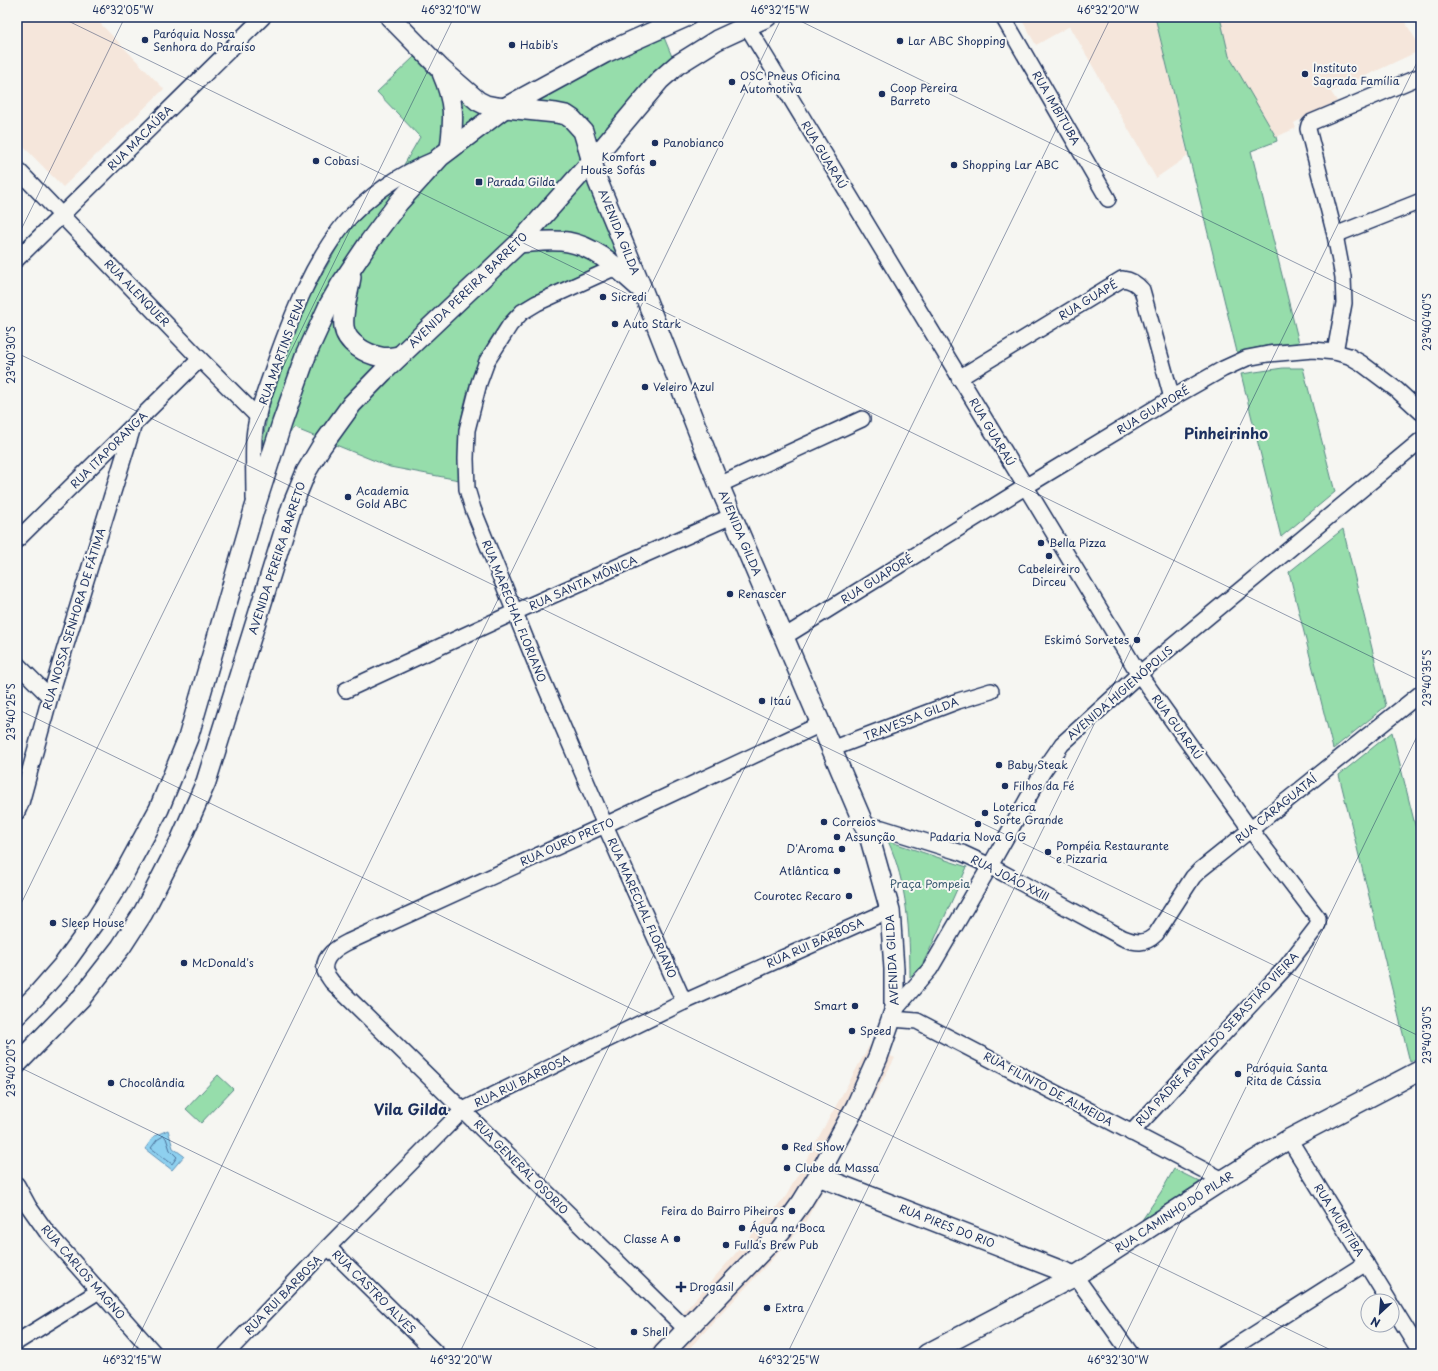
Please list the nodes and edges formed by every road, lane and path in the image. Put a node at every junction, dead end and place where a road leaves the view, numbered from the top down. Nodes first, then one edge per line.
1 (263, 17) edge
2 (390, 17) edge
3 (686, 17) edge
4 (767, 17) edge
5 (1003, 17) edge
6 (747, 26) junction
7 (440, 68) junction
8 (1421, 76) edge
9 (506, 107) junction
10 (445, 153) junction
11 (591, 162) junction
12 (17, 169) edge
13 (1108, 199) dead end
14 (1421, 201) edge
15 (62, 215) junction
16 (1335, 235) junction
17 (519, 243) junction
18 (17, 259) edge
19 (354, 266) junction
20 (616, 267) junction
21 (643, 290) junction
22 (1335, 352) junction
23 (399, 356) junction
24 (200, 359) junction
25 (959, 378) junction
26 (1172, 398) junction
27 (1421, 412) edge
28 (258, 417) junction
29 (862, 419) dead end
30 (132, 427) junction
31 (1421, 440) edge
32 (719, 485) junction
33 (1026, 487) junction
34 (254, 510) junction
35 (732, 516) junction
36 (17, 540) edge
37 (515, 612) junction
38 (784, 637) junction
39 (17, 664) edge
40 (1139, 674) junction
41 (346, 690) dead end
42 (991, 691) dead end
43 (1421, 693) edge
44 (50, 697) junction
45 (821, 724) junction
46 (831, 749) junction
47 (17, 812) edge
48 (605, 825) junction
49 (864, 826) junction
50 (1250, 829) junction
51 (990, 866) junction
52 (890, 910) junction
53 (1149, 941) joint
54 (325, 970) joint
55 (684, 1002) junction
56 (17, 1015) edge
57 (893, 1015) junction
58 (17, 1064) edge
59 (1421, 1070) edge
60 (464, 1110) junction
61 (1131, 1133) junction
62 (1289, 1140) junction
63 (818, 1176) junction
64 (1223, 1180) junction
65 (17, 1186) edge
66 (328, 1248) junction
67 (1366, 1263) junction
68 (1075, 1276) junction
69 (99, 1292) junction
70 (1384, 1293) edge
71 (1400, 1319) edge
72 (686, 1329) junction
73 (17, 1342) edge
74 (1421, 1353) edge
75 (155, 1354) edge
76 (226, 1354) edge
77 (437, 1354) edge
78 (663, 1354) edge
79 (927, 1354) edge
80 (1131, 1354) edge
81 (1224, 1354) edge

1 - 15 street, RUA MACAÚBA
2 - 7 main road, AVENIDA GILDA
3 - 9 main road
4 - 6 main road, AVENIDA PEREIRA BARRETO
5 - 13 street, RUA IMBITUBA
6 - 11 main road, AVENIDA PEREIRA BARRETO
6 - 25 street, RUA GUARAÚ
7 - 9 main road, AVENIDA GILDA
7 - 10 main road
8 - 16 street
9 - 10 main road
9 - 11 main road, AVENIDA GILDA
10 - 19 main road
10 - 28 street, RUA MARTINS PENA
11 - 17 main road, AVENIDA PEREIRA BARRETO
11 - 21 main road, AVENIDA GILDA
12 - 15 street, RUA ALENQUER
14 - 16 street
15 - 18 street, RUA MACAÚBA
15 - 24 street, RUA ALENQUER
16 - 22 street
17 - 20 main road
17 - 23 main road, AVENIDA PEREIRA BARRETO
19 - 23 main road
19 - 34 main road
20 - 21 main road
20 - 37 street, RUA MARECHAL FLORIANO
21 - 32 main road, AVENIDA GILDA
22 - 26 street, RUA GUAPORÉ
22 - 27 street, RUA GUAPORÉ
23 - 58 main road, AVENIDA PEREIRA BARRETO
24 - 28 street, RUA ALENQUER
24 - 30 street, RUA ITAPORANGA
25 - 26 street, RUA GUAPÉ
25 - 33 street, RUA GUARAÚ
26 - 33 street, RUA GUAPORÉ
28 - 34 street, RUA MARTINS PENA
29 - 32 street
30 - 36 street, RUA ITAPORANGA
30 - 44 street, RUA NOSSA SENHORA DE FÁTIMA
31 - 40 street, AVENIDA HIGIENÓPOLIS
32 - 35 main road, AVENIDA GILDA
33 - 38 street, RUA GUAPORÉ
33 - 40 street, RUA GUARAÚ
34 - 56 main road
35 - 37 street, RUA SANTA MÔNICA
35 - 38 main road, AVENIDA GILDA
37 - 41 street, RUA SANTA MÔNICA
37 - 48 street, RUA MARECHAL FLORIANO
38 - 45 main road, AVENIDA GILDA
39 - 44 street
40 - 50 street, RUA GUARAÚ
40 - 51 street, AVENIDA HIGIENÓPOLIS
42 - 46 street, TRAVESSA GILDA
43 - 50 street, RUA CARAGUATAÍ
44 - 47 street, RUA NOSSA SENHORA DE FÁTIMA
45 - 46 main road, AVENIDA GILDA
45 - 48 street, RUA OURO PRETO
46 - 49 main road, AVENIDA GILDA
48 - 54 street, RUA OURO PRETO
48 - 55 street, RUA MARECHAL FLORIANO
49 - 51 street, RUA JOÃO XXIII
49 - 52 main road, AVENIDA GILDA
50 - 53 street, RUA CARAGUATAÍ
50 - 61 street, RUA PADRE AGNALDO SEBASTIÃO VIEIRA
51 - 53 street, RUA JOÃO XXIII
51 - 57 street, AVENIDA HIGIENÓPOLIS
52 - 55 street, RUA RUI BARBOSA
52 - 57 main road, AVENIDA GILDA
54 - 60 street, RUA GENERAL OSORIO
55 - 60 street, RUA RUI BARBOSA
57 - 61 street, RUA FILINTO DE ALMEIDA
57 - 63 main road, AVENIDA HIGIENÓPOLIS
59 - 62 main road, RUA CAMINHO DO PILAR
60 - 66 street, RUA RUI BARBOSA
60 - 72 street, RUA GENERAL OSORIO
61 - 64 street, RUA FILINTO DE ALMEIDA
62 - 64 main road, RUA CAMINHO DO PILAR
62 - 67 street, RUA MURITIBA
63 - 68 main road, RUA PIRES DO RIO
63 - 72 main road, AVENIDA HIGIENÓPOLIS
64 - 68 main road, RUA CAMINHO DO PILAR
65 - 69 street, RUA CARLOS MAGNO
66 - 76 street, RUA RUI BARBOSA
66 - 77 street, RUA CASTRO ALVES
67 - 70 street, RUA MURITIBA
67 - 81 street
68 - 79 main road, RUA CAMINHO DO PILAR
68 - 80 street
69 - 73 street
69 - 75 street, RUA CARLOS MAGNO
71 - 74 street
72 - 78 main road, AVENIDA HIGIENÓPOLIS

